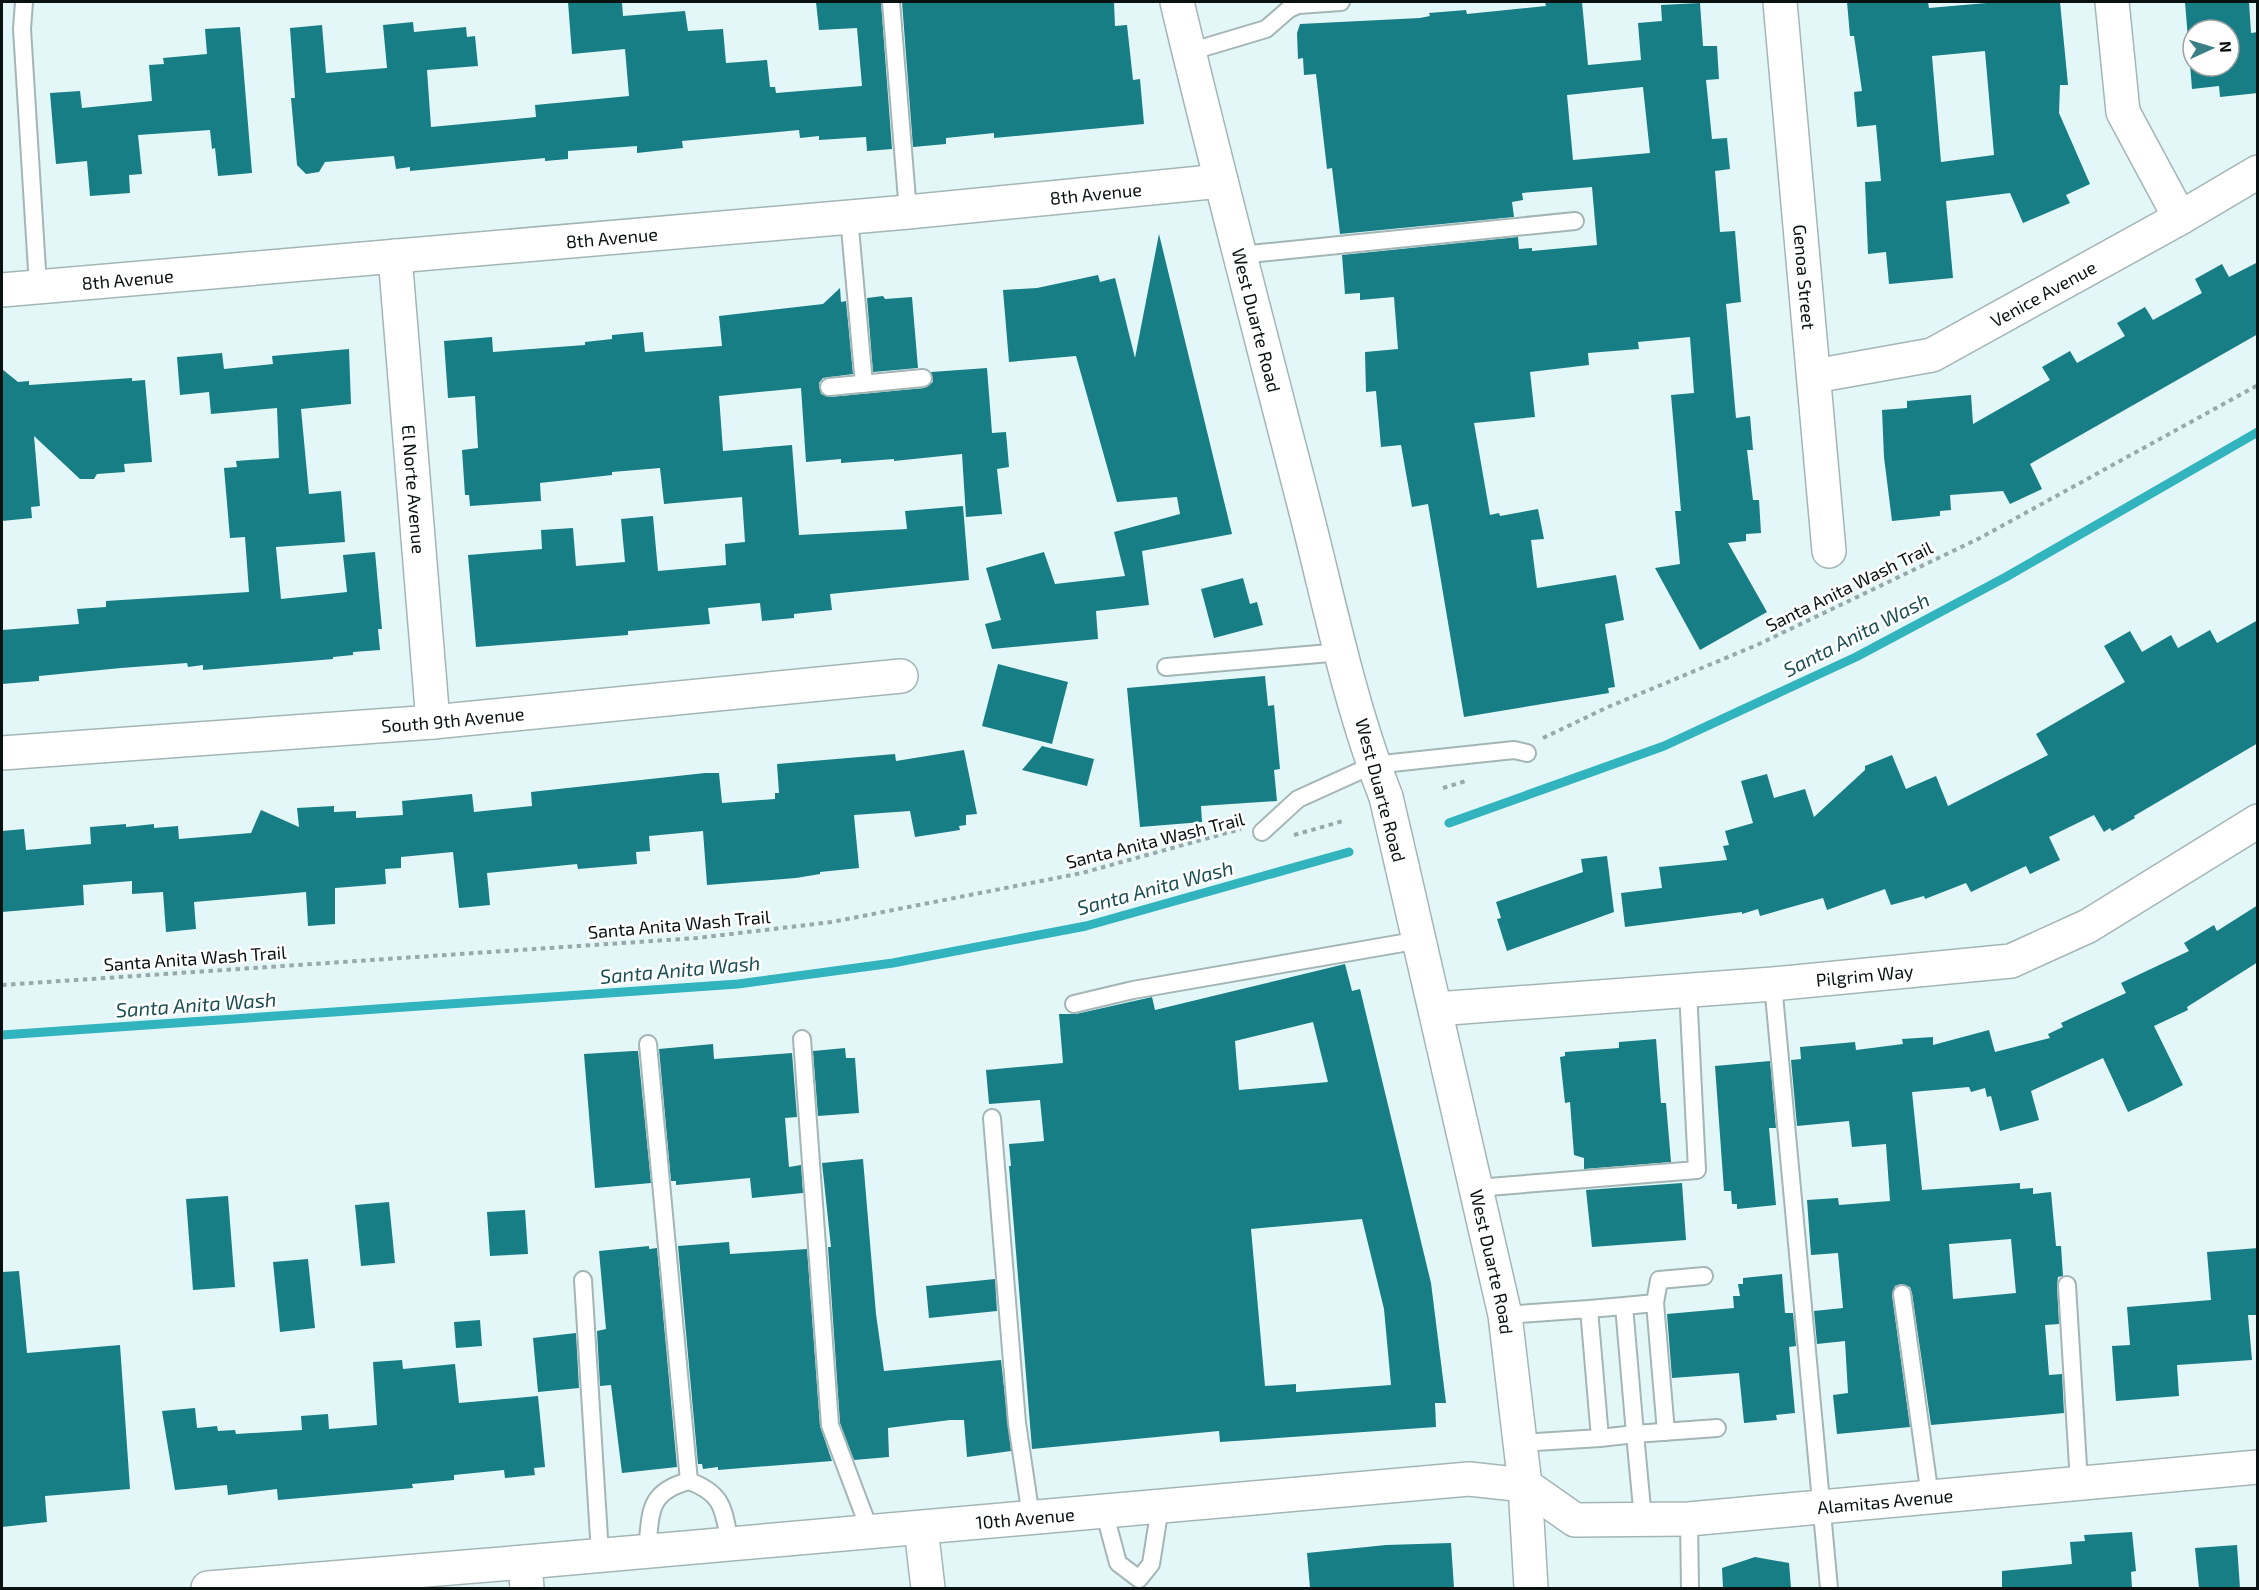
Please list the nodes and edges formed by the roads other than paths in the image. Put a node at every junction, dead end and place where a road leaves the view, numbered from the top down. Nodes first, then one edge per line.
1 (24, 2) edge
2 (891, 2) edge
3 (1177, 2) edge
4 (1341, 2) edge
5 (1780, 2) edge
6 (2112, 2) edge
7 (1189, 52) junction
8 (2258, 172) edge
9 (1221, 181) junction
10 (908, 212) junction
11 (849, 217) junction
12 (2180, 218) junction
13 (1575, 221) dead end
14 (1239, 255) junction
15 (395, 256) junction
16 (38, 286) junction
17 (2, 290) edge
18 (1815, 376) junction
19 (924, 378) dead end
20 (864, 384) junction
21 (829, 387) dead end
22 (1829, 551) dead end
23 (1342, 652) junction
24 (1166, 667) dead end
25 (901, 676) dead end
26 (433, 722) junction
27 (2, 753) edge
28 (1527, 753) road end
29 (1373, 765) junction
30 (2258, 821) edge
31 (1262, 832) road end
32 (1420, 940) junction
33 (1773, 984) junction
34 (1688, 990) junction
35 (1074, 1004) dead end
36 (1436, 1009) junction
37 (802, 1039) dead end
38 (648, 1044) dead end
39 (992, 1118) dead end
40 (1476, 1188) junction
41 (1704, 1276) dead end
42 (583, 1280) dead end
43 (2067, 1285) dead end
44 (1902, 1294) dead end
45 (1655, 1303) junction
46 (1624, 1306) junction
47 (1589, 1309) junction
48 (1505, 1315) junction
49 (1717, 1428) dead end
50 (1666, 1432) junction
51 (1635, 1434) junction
52 (1600, 1438) junction
53 (1520, 1443) junction
54 (2258, 1467) edge
55 (689, 1481) junction
56 (2079, 1484) junction
57 (1525, 1485) junction
58 (1930, 1497) junction
59 (1160, 1507) junction
60 (1821, 1507) junction
61 (1104, 1511) junction
62 (1031, 1517) junction
63 (1643, 1519) junction
64 (1689, 1519) junction
65 (921, 1528) junction
66 (870, 1531) junction
67 (730, 1543) junction
68 (647, 1551) junction
69 (600, 1554) junction
70 (526, 1575) edge
71 (1139, 1584) edge
72 (208, 1588) edge
73 (928, 1588) edge
74 (1531, 1588) edge
75 (1690, 1588) edge
76 (1829, 1588) edge

1 - 16 lane
2 - 10 lane
3 - 7 street, West Duarte Road
4 - 7 lane
5 - 18 street, Genoa Street
6 - 12 street
7 - 9 street, West Duarte Road
8 - 12 street, Venice Avenue
9 - 10 street, 8th Avenue
9 - 14 street, West Duarte Road
10 - 11 street, 8th Avenue
11 - 15 street, 8th Avenue
11 - 20 lane
12 - 18 street, Venice Avenue
13 - 14 lane
14 - 23 street, West Duarte Road
15 - 16 street, 8th Avenue
15 - 26 street, El Norte Avenue
16 - 17 street, 8th Avenue
18 - 22 street, Genoa Street
19 - 20 lane
20 - 21 lane
23 - 24 lane
23 - 29 street, West Duarte Road
25 - 26 street, South 9th Avenue
26 - 27 street, South 9th Avenue
28 - 29 lane
29 - 31 lane
29 - 32 street, West Duarte Road, bridge
30 - 33 street, Pilgrim Way
32 - 35 lane
32 - 36 street, West Duarte Road
33 - 34 street, Pilgrim Way
33 - 60 lane
34 - 36 street, Pilgrim Way
34 - 40 lane
36 - 40 street, West Duarte Road
37 - 66 lane
38 - 55 lane
39 - 62 lane
40 - 48 street, West Duarte Road
41 - 45 lane
42 - 69 lane
43 - 56 lane
44 - 58 lane
45 - 46 lane
45 - 50 lane
46 - 47 lane
46 - 51 lane
47 - 48 lane
47 - 52 lane
48 - 53 street, West Duarte Road
49 - 50 lane
50 - 51 lane
51 - 52 lane
51 - 63 lane
52 - 53 lane
53 - 57 street, West Duarte Road
54 - 56 street, Alamitas Avenue
55 - 67 lane
55 - 68 lane
56 - 58 street, Alamitas Avenue
57 - 59 street, 10th Avenue
57 - 63 street, Alamitas Avenue
57 - 74 street, West Duarte Road
58 - 60 street, Alamitas Avenue
59 - 61 street, 10th Avenue
59 - 71 lane
60 - 64 street, Alamitas Avenue
60 - 76 lane
61 - 62 street, 10th Avenue
61 - 71 lane
62 - 65 street, 10th Avenue
63 - 64 street, Alamitas Avenue
64 - 75 lane
65 - 66 street, 10th Avenue
65 - 73 street
66 - 67 street, 10th Avenue
67 - 68 street, 10th Avenue
68 - 69 street, 10th Avenue
69 - 70 street, 10th Avenue
70 - 72 street, 10th Avenue

